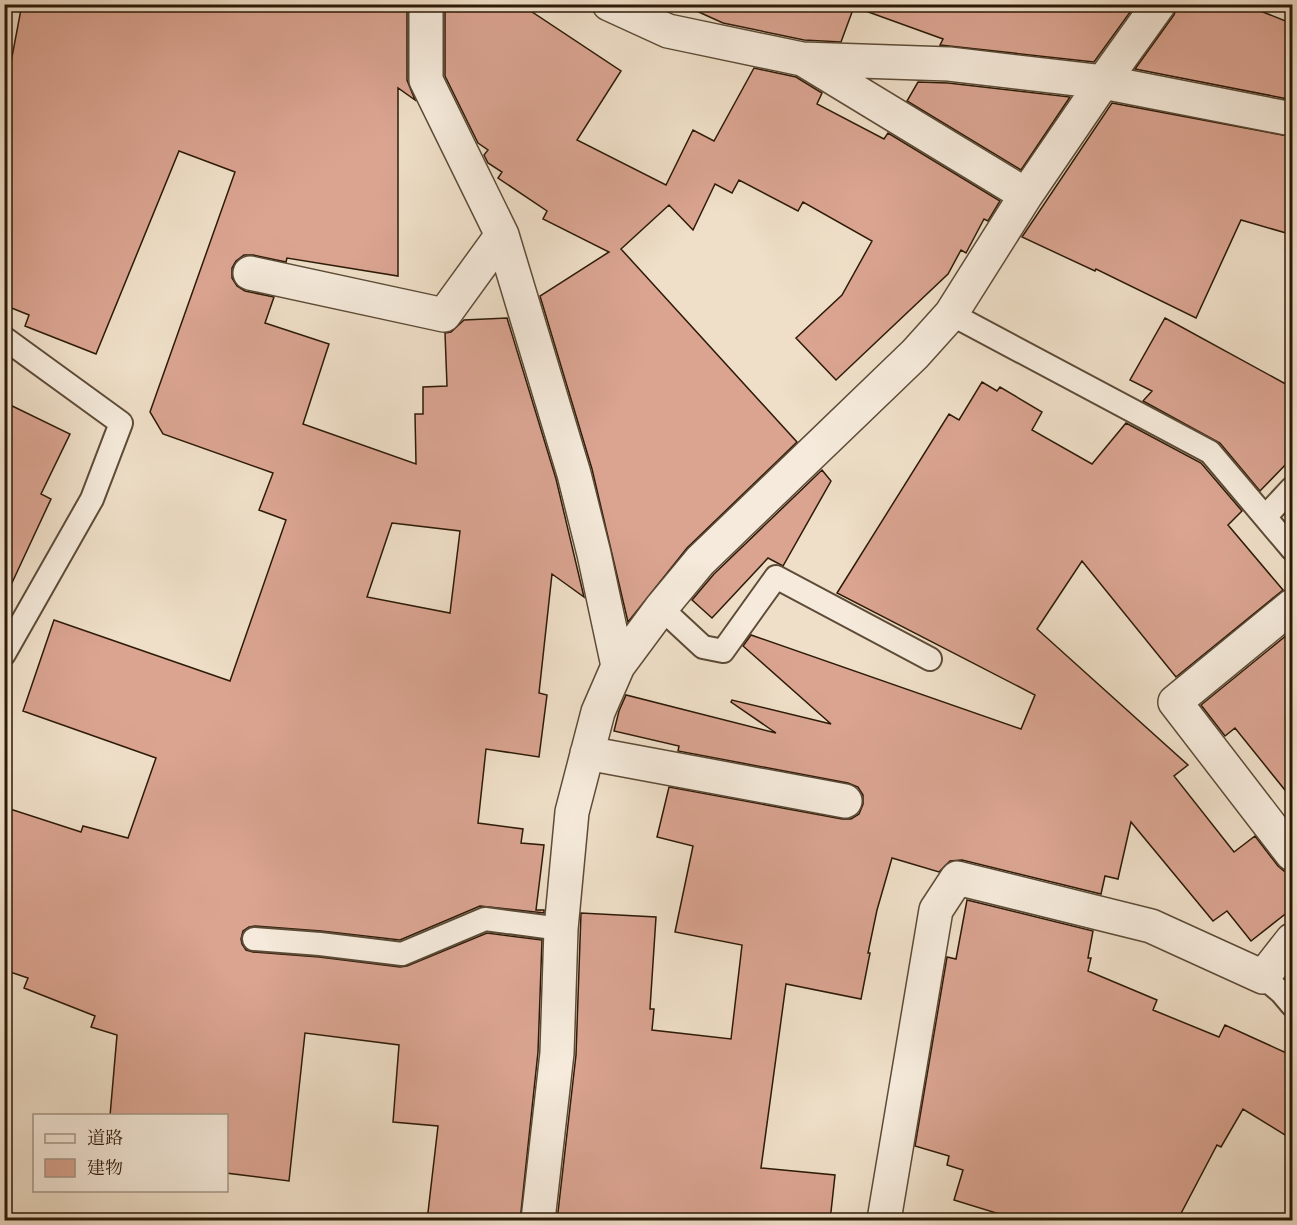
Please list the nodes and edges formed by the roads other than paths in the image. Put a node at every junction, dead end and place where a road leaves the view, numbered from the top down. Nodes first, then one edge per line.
1 (426, 4) edge
2 (609, 4) edge
3 (1159, 4) edge
4 (802, 59) junction
5 (1103, 82) junction
6 (1293, 119) edge
7 (1026, 195) junction
8 (502, 235) junction
9 (250, 273) dead end
10 (951, 314) junction
11 (4, 338) edge
12 (1293, 488) edge
13 (1266, 516) junction
14 (1293, 549) edge
15 (1293, 606) edge
16 (661, 608) junction
17 (4, 654) edge
18 (930, 659) dead end
19 (618, 666) junction
20 (587, 753) junction
21 (845, 801) dead end
22 (1293, 854) edge
23 (561, 929) junction
24 (254, 939) dead end
25 (1293, 940) edge
26 (1263, 977) junction
27 (1293, 1005) edge
28 (538, 1221) edge
29 (884, 1221) edge

1 - 8 street
2 - 4 street
3 - 5 street
4 - 5 street
4 - 7 street
5 - 6 street
5 - 7 street
7 - 10 street
8 - 9 street
8 - 19 street
10 - 13 lane
10 - 16 street
11 - 17 lane
12 - 13 lane
13 - 14 lane
15 - 22 street
16 - 18 lane
16 - 19 street
19 - 20 street
20 - 21 street
20 - 23 street
23 - 24 lane
23 - 28 street
25 - 26 street
26 - 27 lane
26 - 29 street

